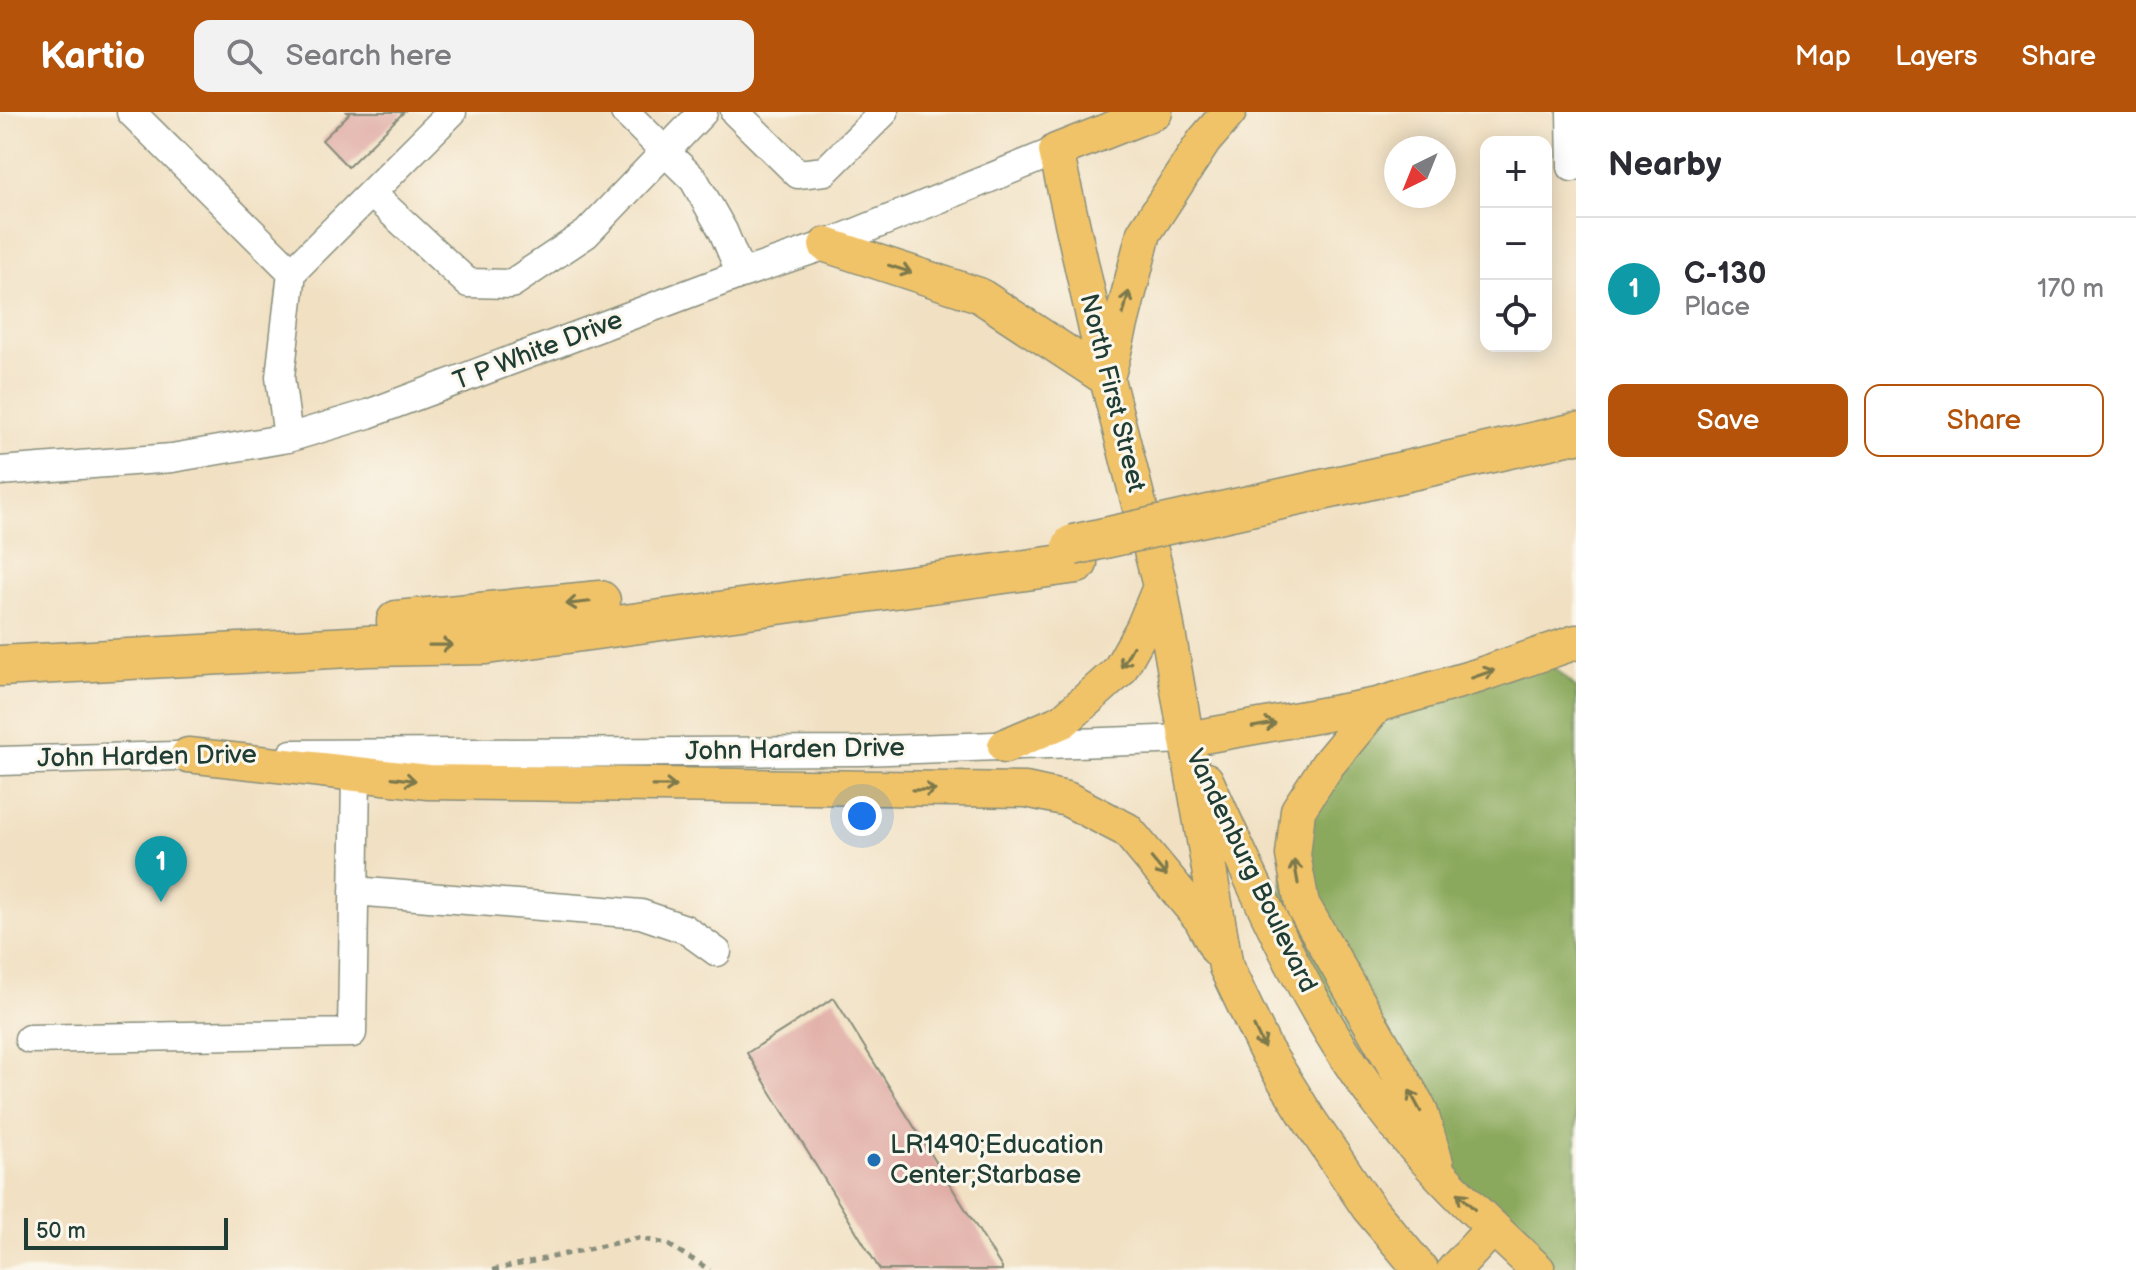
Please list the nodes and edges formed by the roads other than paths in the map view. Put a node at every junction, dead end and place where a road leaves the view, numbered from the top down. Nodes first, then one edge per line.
1 (131, 112) edge
2 (452, 112) edge
3 (625, 112) edge
4 (703, 112) edge
5 (735, 112) edge
6 (884, 112) edge
7 (1155, 112) edge
8 (1229, 112) edge
9 (1571, 112) edge
10 (1056, 151) junction
11 (665, 152) junction
12 (1572, 167) dead end
13 (371, 193) junction
14 (826, 245) junction
15 (292, 272) junction
16 (741, 274) junction
17 (1107, 379) junction
18 (1576, 433) edge
19 (288, 438) junction
20 (1576, 456) edge
21 (0, 471) edge
22 (1360, 491) junction
23 (1075, 554) junction
24 (1160, 586) junction
25 (0, 639) edge
26 (1576, 642) edge
27 (0, 666) edge
28 (1377, 705) junction
29 (1187, 739) junction
30 (1005, 746) junction
31 (188, 755) junction
32 (0, 761) edge
33 (356, 774) junction
34 (354, 891) junction
35 (717, 952) dead end
36 (1226, 967) junction
37 (29, 1039) dead end
38 (1440, 1175) junction
39 (1493, 1228) junction
40 (1421, 1270) edge
41 (1454, 1270) edge
42 (1538, 1270) edge

1 - 15 street
2 - 13 street
3 - 11 street
4 - 11 street
5 - 6 street
7 - 10 main road
17 -> 8 main road
9 - 12 street
10 - 14 street, T P White Drive
10 - 17 main road, North First Street
11 - 13 street
11 - 16 street
13 - 15 street
14 - 16 street, T P White Drive
14 -> 17 main road
15 - 19 street
16 - 19 street, T P White Drive
17 - 24 main road, North First Street
18 - 22 highway
19 - 21 street, T P White Drive
20 - 22 highway
22 - 23 highway
23 -> 25 highway
27 -> 23 highway
24 - 29 main road, North First Street
24 -> 30 main road
28 -> 26 main road, John Harden Drive
29 -> 28 main road, John Harden Drive
38 -> 28 main road
29 - 30 street, John Harden Drive
29 - 36 main road, Vandenburg Boulevard
29 - 38 main road, Vandenburg Boulevard
30 - 31 street, John Harden Drive
31 - 32 street, John Harden Drive
31 - 33 main road
33 - 34 street
33 -> 36 main road
34 - 35 street
34 - 37 street
36 -> 40 main road, Vandenburg Boulevard
39 -> 38 main road, Vandenburg Boulevard
39 - 41 main road
39 - 42 main road, Vandenburg Boulevard

